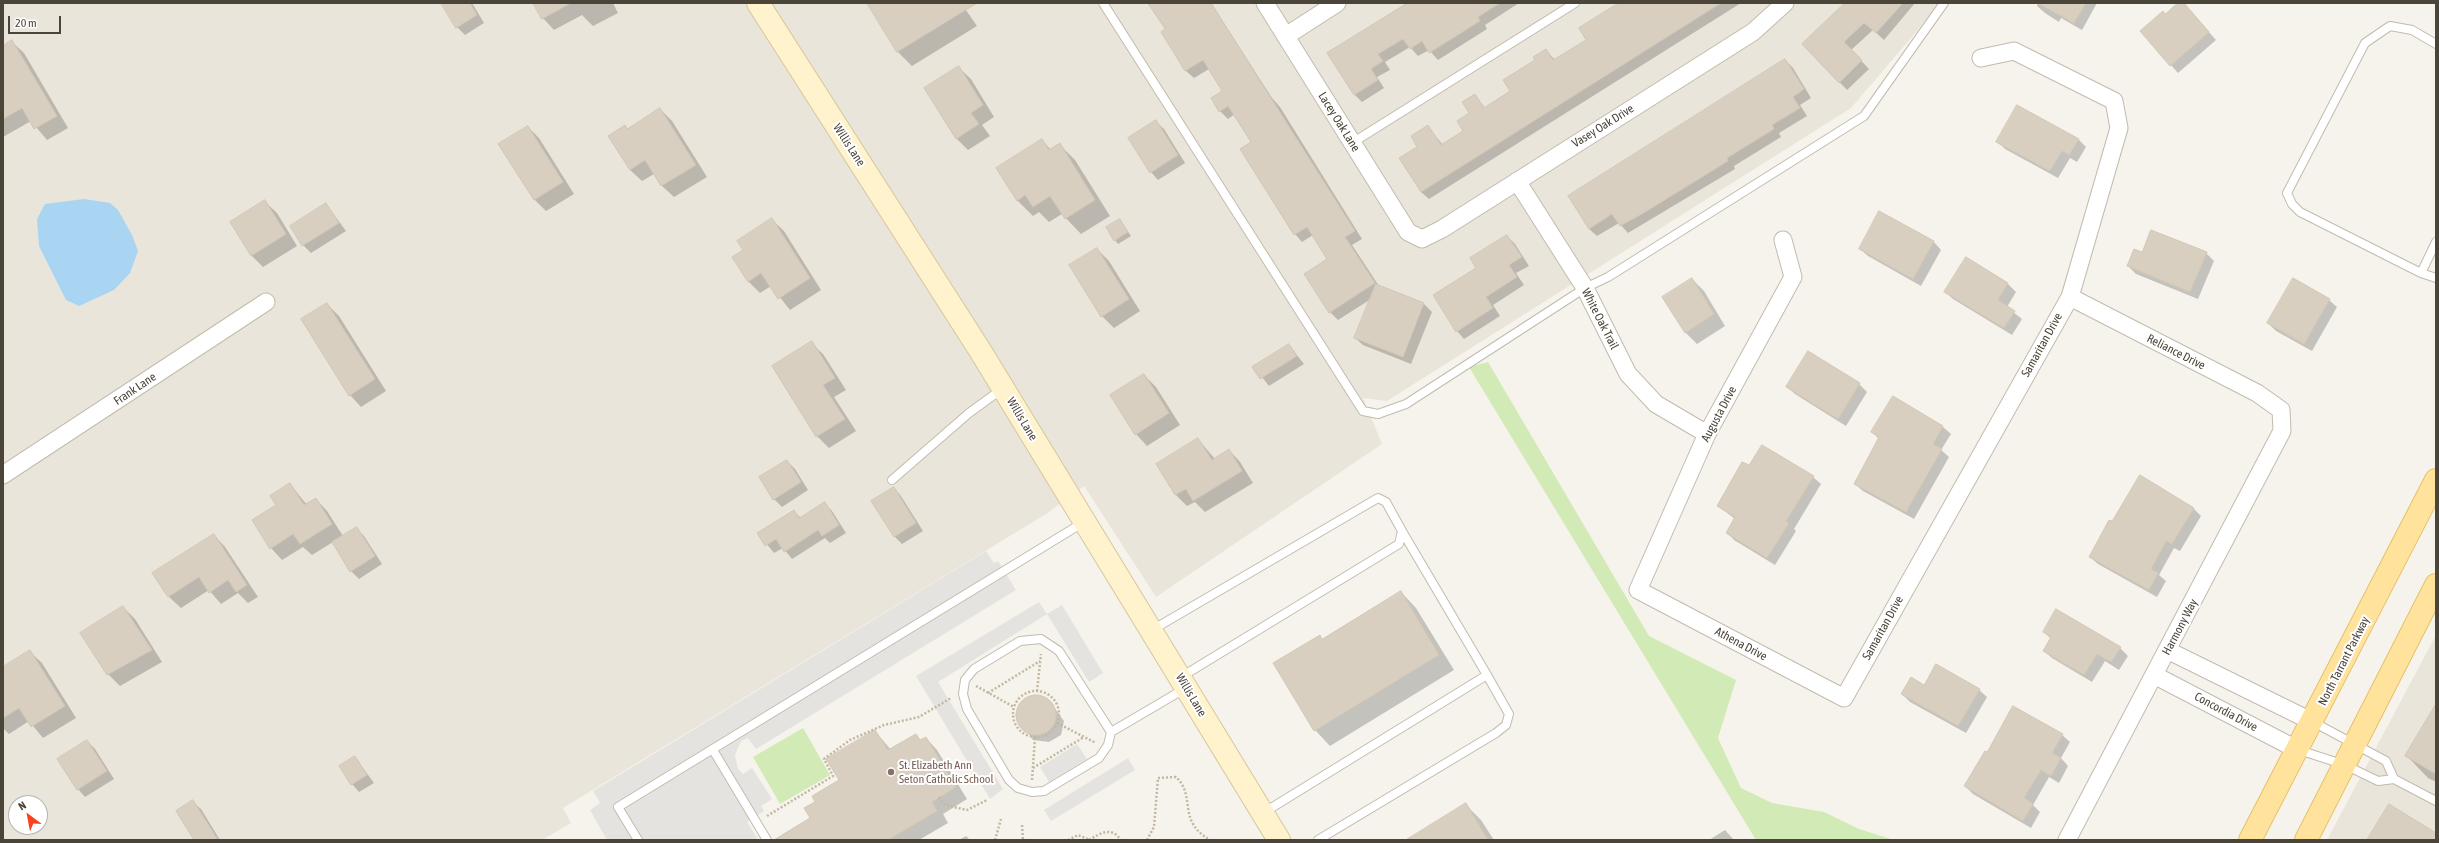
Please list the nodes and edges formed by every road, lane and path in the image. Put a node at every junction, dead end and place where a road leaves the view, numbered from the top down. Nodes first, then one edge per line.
1 (758, 3) edge
2 (1103, 3) edge
3 (1265, 3) edge
4 (1337, 3) edge
5 (1575, 3) edge
6 (1785, 3) edge
7 (1944, 3) edge
8 (1286, 36) junction
9 (2436, 44) edge
10 (1981, 58) dead end
11 (1352, 143) junction
12 (1517, 181) junction
13 (1416, 238) joint
14 (1783, 240) dead end
15 (2436, 242) edge
16 (2421, 273) junction
17 (2436, 278) edge
18 (1585, 288) junction
19 (2070, 297) junction
20 (266, 302) dead end
21 (1003, 388) junction
22 (2281, 410) joint
23 (1707, 434) junction
24 (3, 475) edge
25 (892, 480) dead end
26 (2436, 480) edge
27 (1084, 522) junction
28 (1402, 531) junction
29 (2436, 585) edge
30 (1638, 590) joint
31 (1151, 630) junction
32 (1043, 640) junction
33 (2167, 650) junction
34 (1040, 661) junction
35 (1487, 675) junction
36 (2154, 675) junction
37 (965, 680) junction
38 (1184, 682) junction
39 (1036, 691) junction
40 (988, 692) junction
41 (964, 698) junction
42 (1844, 698) joint
43 (1014, 707) junction
44 (2313, 722) junction
45 (1057, 723) junction
46 (1110, 732) junction
47 (1035, 737) junction
48 (1084, 737) junction
49 (2355, 744) junction
50 (1105, 748) junction
51 (712, 750) junction
52 (2298, 750) junction
53 (2345, 765) junction
54 (1033, 768) junction
55 (2394, 779) junction
56 (1032, 792) junction
57 (939, 797) dead end
58 (987, 800) dead end
59 (2436, 801) edge
60 (1262, 814) junction
61 (1001, 819) dead end
62 (756, 822) junction
63 (1022, 825) dead end
64 (638, 840) edge
65 (767, 840) edge
66 (995, 840) edge
67 (1023, 840) edge
68 (1068, 840) edge
69 (1089, 840) edge
70 (1121, 840) edge
71 (1147, 840) edge
72 (1210, 840) edge
73 (1278, 840) edge
74 (1318, 840) edge
75 (2067, 840) edge
76 (2250, 840) edge
77 (2306, 840) edge

1 - 21 street, Willis Lane
2 - 18 lane
3 - 8 street, Lacey Oak Lane
4 - 8 street
5 - 11 lane
6 - 12 street, Vasey Oak Drive
7 - 18 lane
8 - 11 street, Lacey Oak Lane
9 - 16 lane
10 - 19 street, Samaritan Drive
11 - 13 street, Lacey Oak Lane
12 - 13 street, Vasey Oak Drive
12 - 18 street, White Oak Trail
14 - 23 street, Augusta Drive
15 - 16 lane
16 - 17 lane
18 - 23 street, White Oak Trail
19 - 22 street, Reliance Drive
19 - 42 street, Samaritan Drive
20 - 24 street, Frank Lane
21 - 25 lane
21 - 27 street, Willis Lane
22 - 33 street, Harmony Way
23 - 30 street, Augusta Drive
26 - 44 main road, North Tarrant Parkway
27 - 31 street, Willis Lane
27 - 51 lane
28 - 31 lane
28 - 35 lane
28 - 38 lane
29 - 49 main road
30 - 42 street, Athena Drive
31 - 38 street, Willis Lane
32 - 34 path
32 - 37 lane
32 - 46 lane
33 - 36 street, Harmony Way
33 - 44 street
34 - 39 path
34 - 40 path
35 - 60 lane
35 - 74 lane
36 - 52 street, Concordia Drive
36 - 75 street, Harmony Way
37 - 40 path
37 - 41 lane
38 - 46 lane
38 - 60 street, Willis Lane
39 - 43 path
39 - 45 path
40 - 43 path
41 - 56 lane
41 - 62 path
43 - 47 path
44 - 49 lane
44 - 52 main road, North Tarrant Parkway
45 - 47 path
45 - 48 path
46 - 50 lane
47 - 54 path
48 - 50 path
48 - 54 path
49 - 53 main road
49 - 55 lane
50 - 56 lane
51 - 62 lane
51 - 64 lane
52 - 53 lane
52 - 76 main road, North Tarrant Parkway
53 - 55 lane
53 - 77 main road
54 - 56 path
55 - 59 lane
57 - 58 path
60 - 73 street, Willis Lane
61 - 66 path
62 - 65 lane
63 - 67 path
68 - 69 path
69 - 70 path
71 - 72 path

